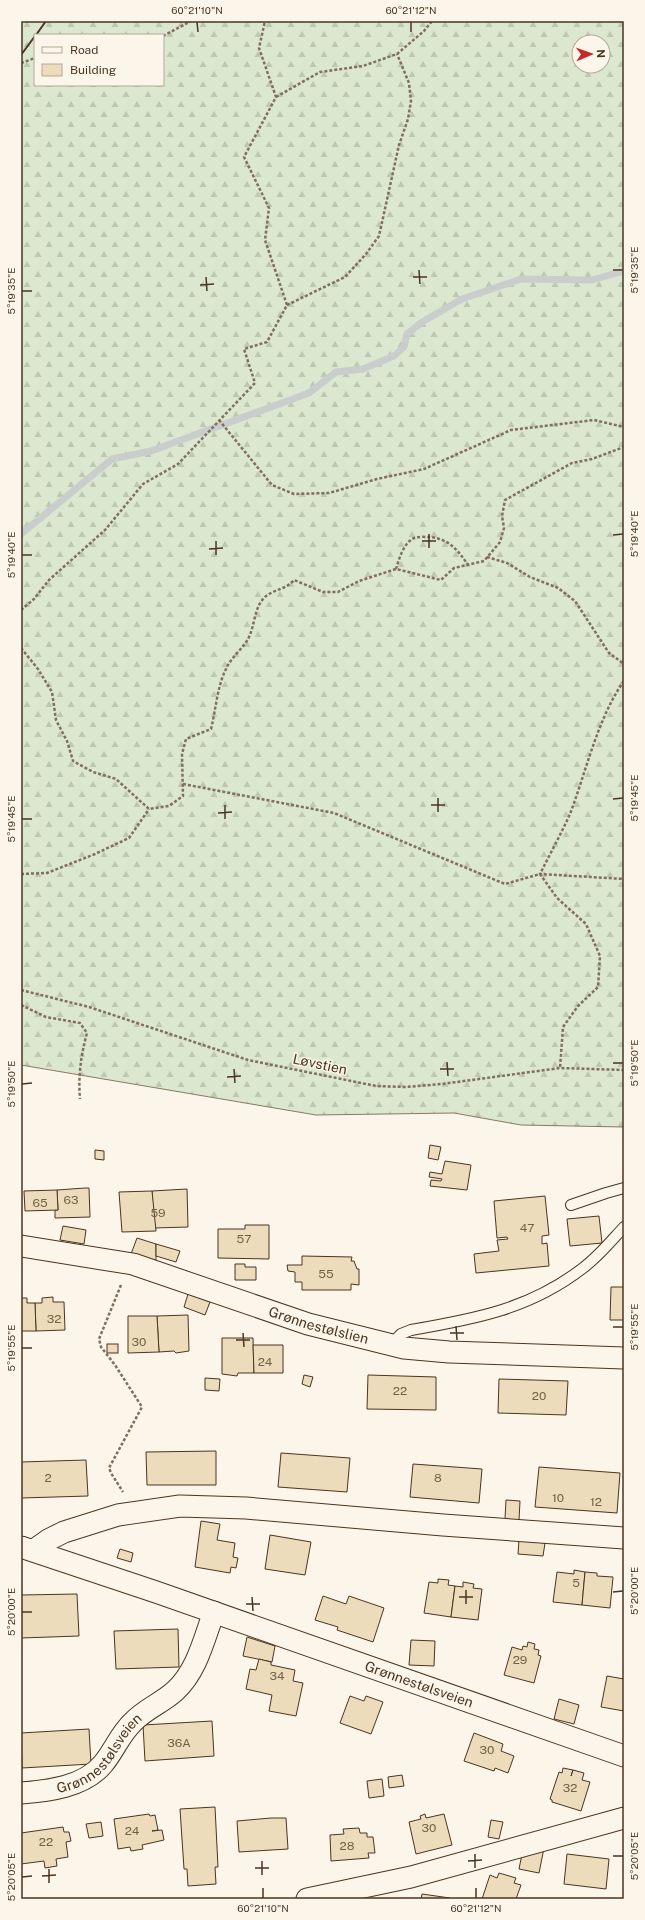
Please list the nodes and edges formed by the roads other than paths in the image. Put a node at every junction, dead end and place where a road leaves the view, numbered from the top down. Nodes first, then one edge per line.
1 (624, 1188) edge
2 (571, 1205) dead end
3 (624, 1227) edge
4 (21, 1246) edge
5 (390, 1345) junction
6 (624, 1358) edge
7 (624, 1538) edge
8 (27, 1549) edge
9 (214, 1612) junction
10 (624, 1756) edge
11 (21, 1793) edge
12 (624, 1818) edge
13 (307, 1899) edge

1 - 2 lane
3 - 5 lane
4 - 5 street, Grønnestølslien
5 - 6 street, Grønnestølslien
7 - 8 street
8 - 9 street, Grønnestølsveien
9 - 10 street, Grønnestølsveien
9 - 11 street, Grønnestølsveien
12 - 13 street

